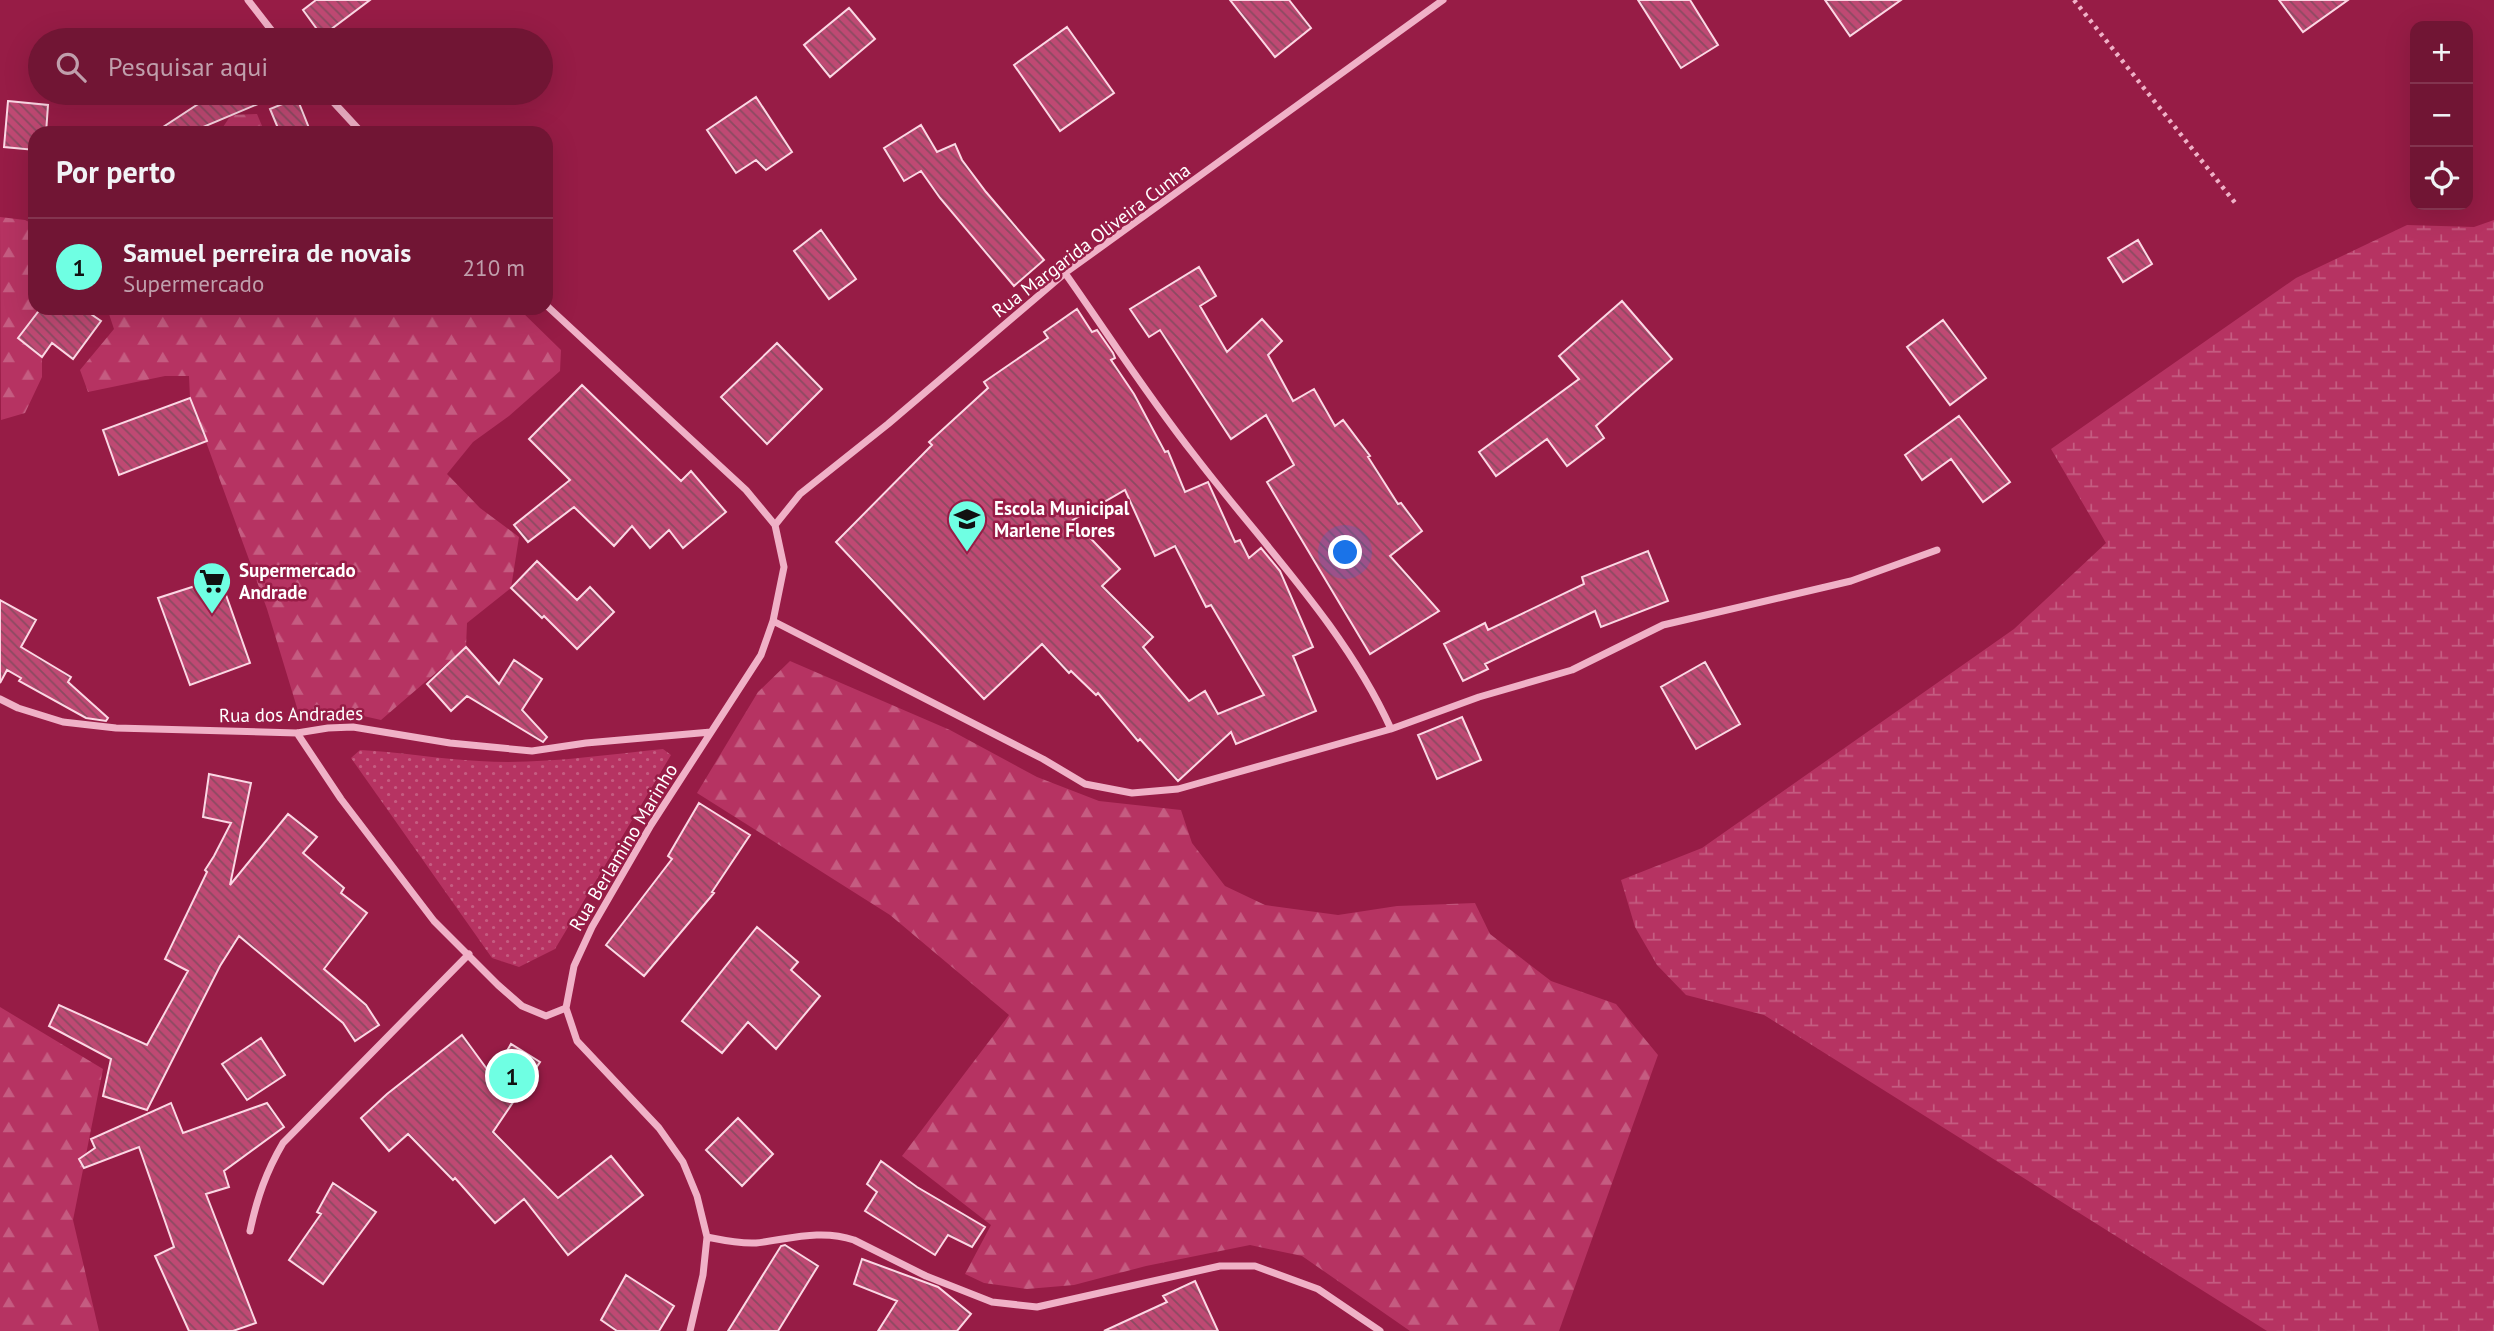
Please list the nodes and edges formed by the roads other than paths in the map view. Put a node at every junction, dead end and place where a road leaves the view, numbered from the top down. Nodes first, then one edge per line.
1 (248, 0) edge
2 (1443, 0) edge
3 (270, 28) edge
4 (336, 105) edge
5 (356, 126) edge
6 (1065, 273) junction
7 (553, 311) edge
8 (775, 525) junction
9 (1937, 550) dead end
10 (773, 621) junction
11 (0, 699) edge
12 (1391, 729) junction
13 (711, 732) junction
14 (297, 733) junction
15 (469, 954) junction
16 (566, 1008) junction
17 (250, 1231) dead end
18 (707, 1237) junction
19 (690, 1331) edge
20 (1380, 1331) edge

1 - 3 street
2 - 6 street, Rua Margarida Oliveira Cunha
4 - 5 street
6 - 8 street, Rua Margarida Oliveira Cunha
6 - 12 street
7 - 8 street, Rua Berlamino Marinho
8 - 10 street, Rua Berlamino Marinho
9 - 12 street
10 - 12 street
10 - 13 street, Rua Berlamino Marinho
11 - 14 street, Rua dos Andrades
13 - 14 street, Rua dos Andrades
13 - 16 street, Rua Berlamino Marinho
14 - 15 street
15 - 16 street
15 - 17 street
16 - 18 street, Rua Berlamino Marinho
18 - 19 street, Rua Berlamino Marinho
18 - 20 street

